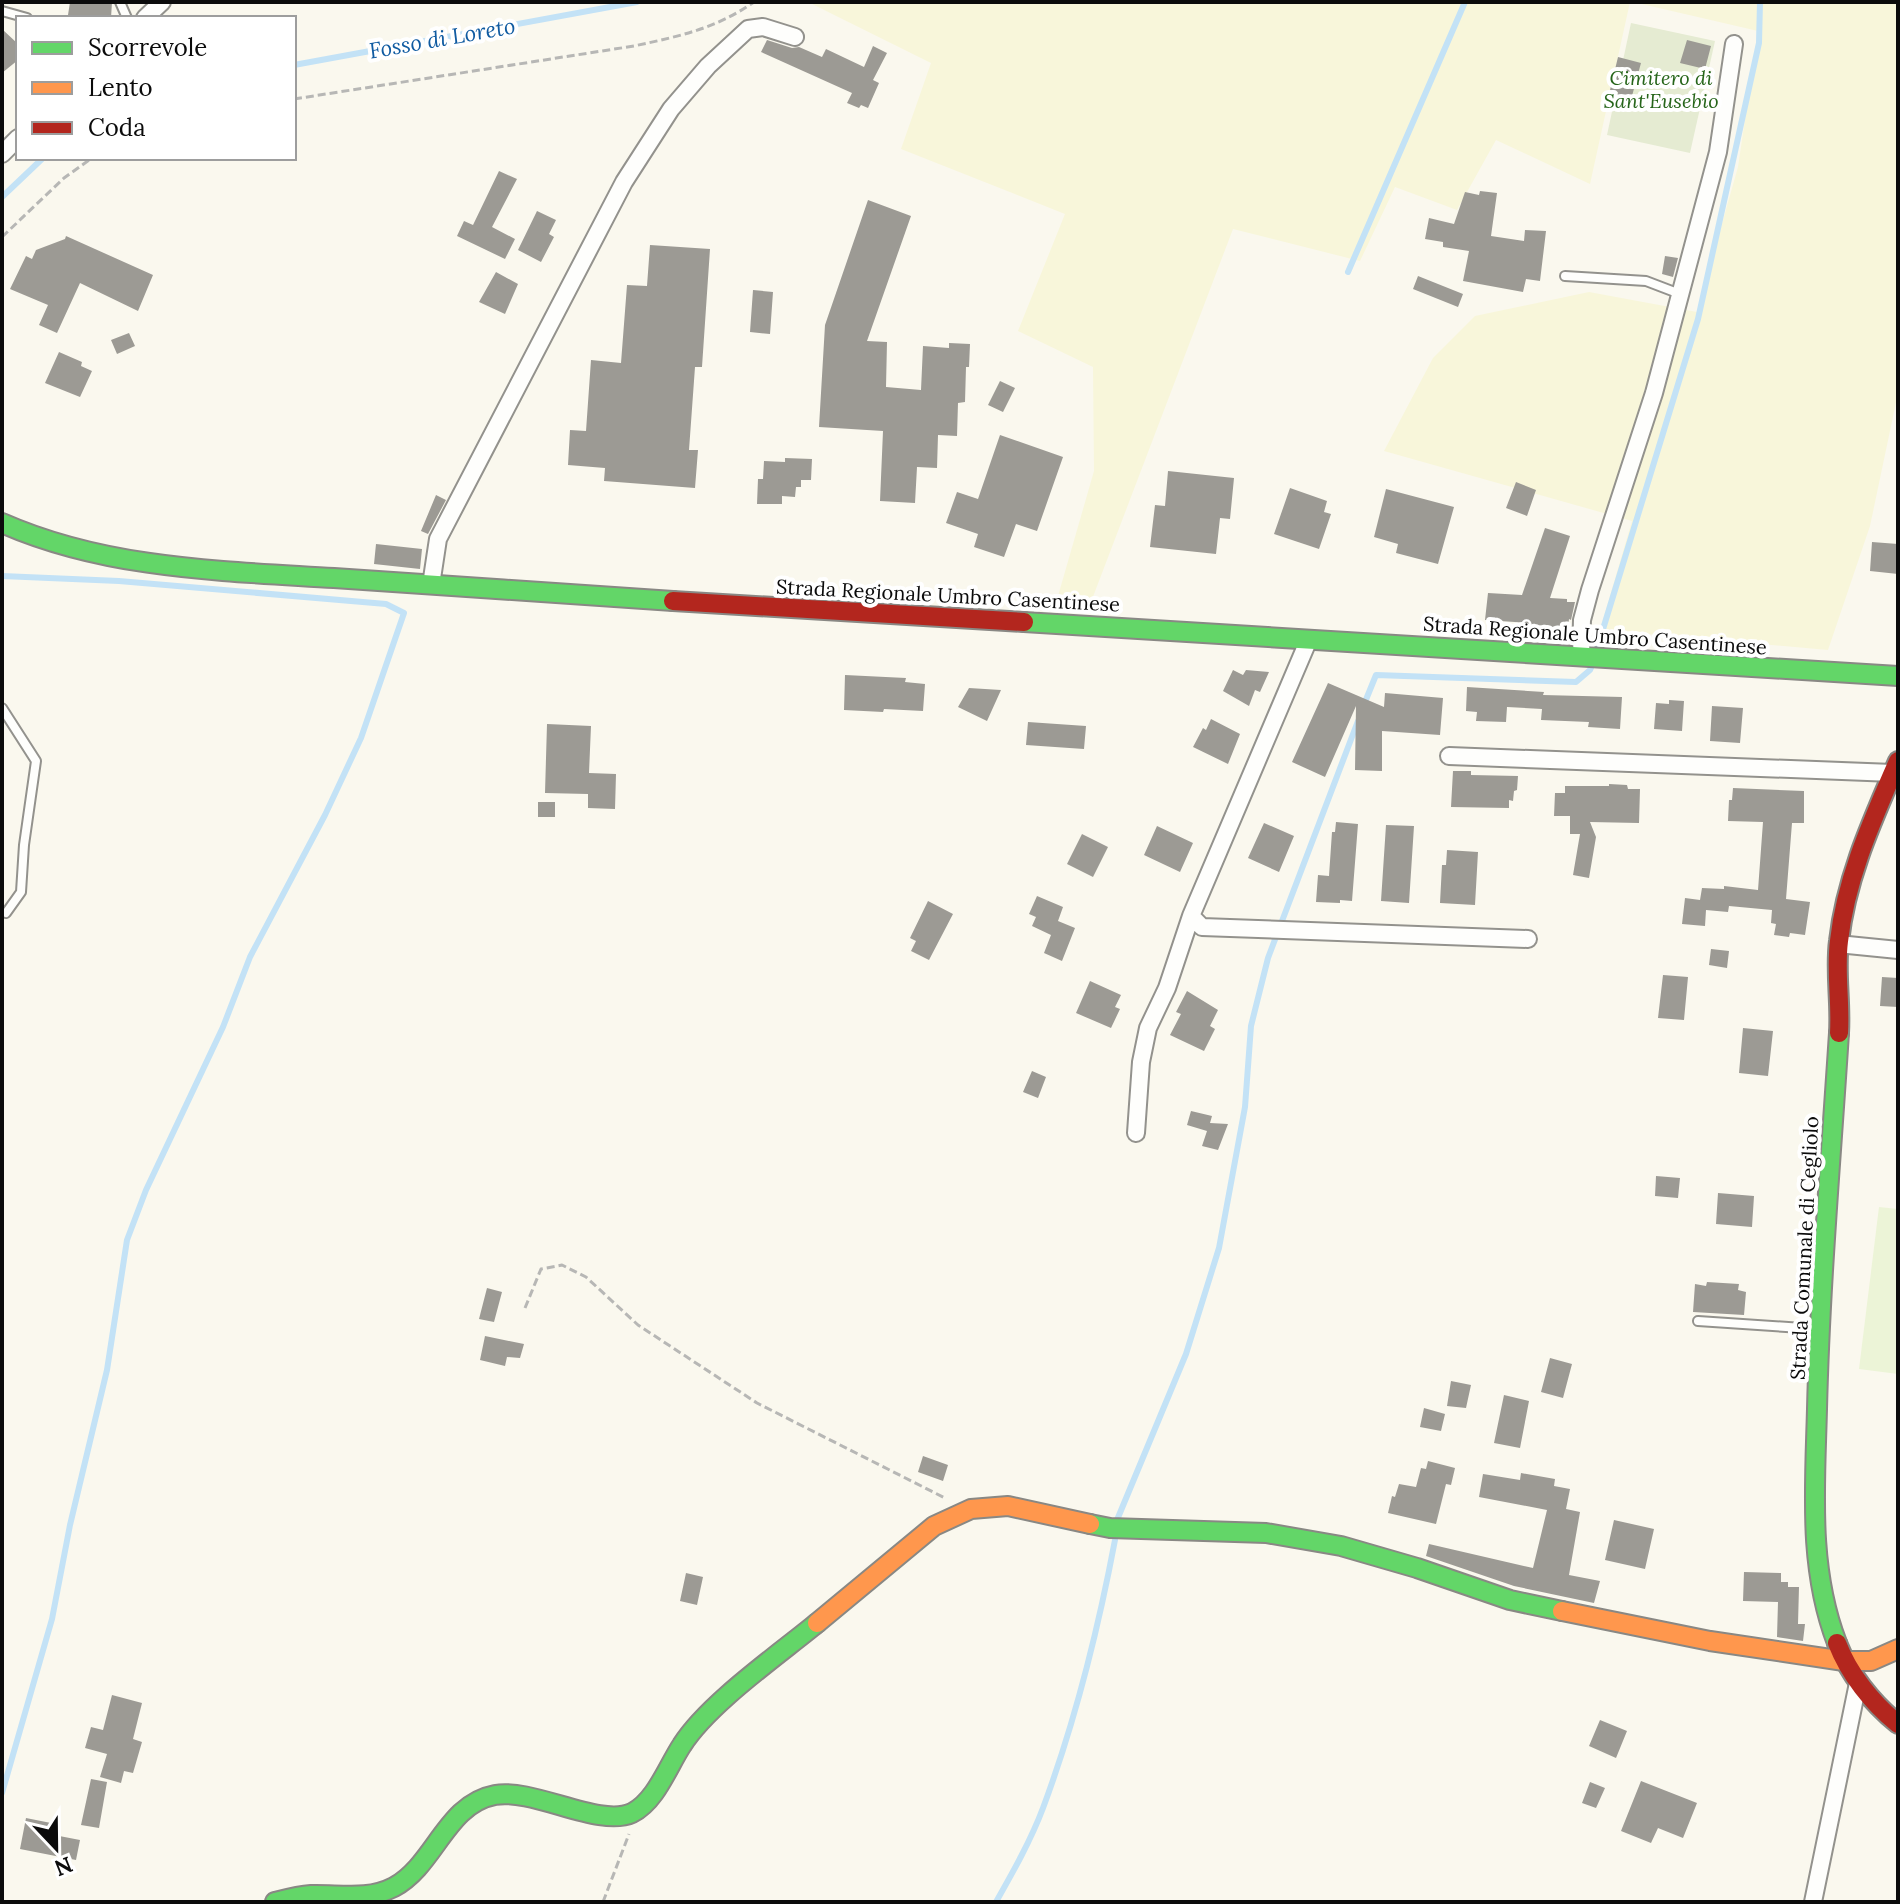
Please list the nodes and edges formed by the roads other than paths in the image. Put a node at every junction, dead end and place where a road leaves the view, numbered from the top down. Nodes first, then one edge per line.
1 (162, 2) edge
2 (147, 16) edge
3 (795, 37) dead end
4 (1734, 44) dead end
5 (1565, 276) dead end
6 (1680, 294) junction
7 (2, 523) edge
8 (431, 585) junction
9 (1309, 639) junction
10 (1581, 657) junction
11 (1898, 676) edge
12 (2, 708) edge
13 (1449, 756) dead end
14 (1896, 767) edge
15 (6, 913) dead end
16 (1191, 916) junction
17 (1528, 939) dead end
18 (1838, 944) junction
19 (1898, 950) edge
20 (1136, 1133) dead end
21 (1698, 1321) dead end
22 (1819, 1329) junction
23 (1898, 1649) edge
24 (1844, 1661) junction
25 (1858, 1683) junction
26 (1898, 1724) edge
27 (275, 1902) edge
28 (1813, 1902) edge

1 - 2 street
3 - 8 street
4 - 6 street
5 - 6 lane
6 - 10 street
7 - 8 street, Strada Regionale Umbro Casentinese
8 - 9 street, Strada Regionale Umbro Casentinese
9 - 10 street, Strada Regionale Umbro Casentinese
9 - 16 street
10 - 11 street, Strada Regionale Umbro Casentinese
12 - 15 lane
13 - 14 street
14 - 18 street, Strada Comunale di Cegliolo
16 - 17 street
16 - 20 street
18 - 19 street
18 - 22 street, Strada Comunale di Cegliolo
21 - 22 lane
22 - 24 street, Strada Comunale di Cegliolo
23 - 24 street
24 - 25 street, Strada Comunale di Cegliolo
24 - 27 street
25 - 26 street, Strada Comunale di Cegliolo
25 - 28 street

